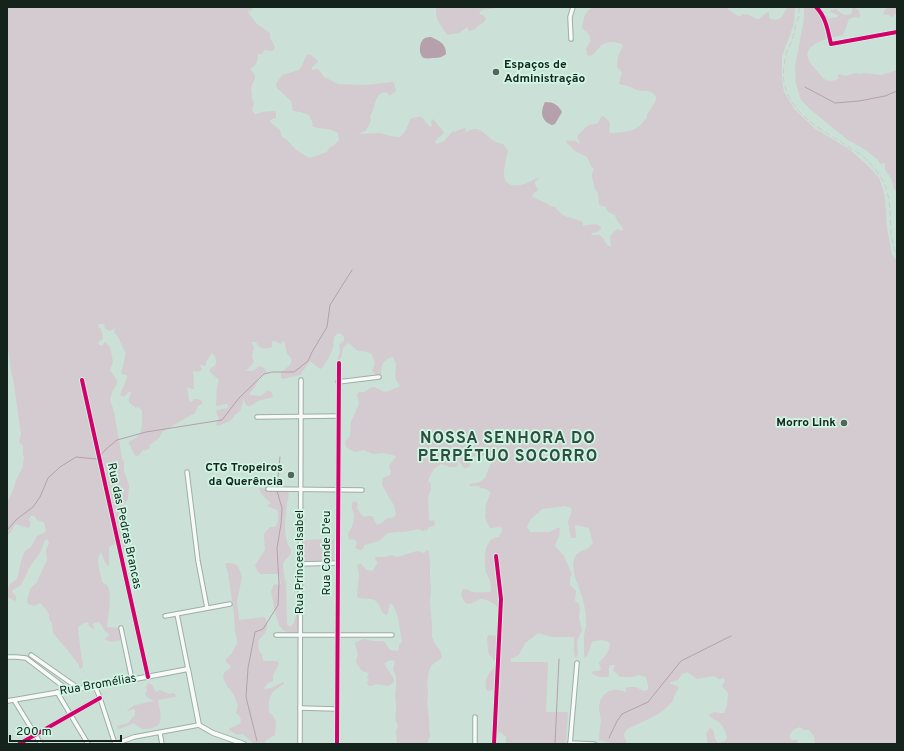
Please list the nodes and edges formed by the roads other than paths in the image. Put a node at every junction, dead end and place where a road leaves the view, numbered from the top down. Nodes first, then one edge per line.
1 (573, 7) edge
2 (816, 7) edge
3 (897, 32) edge
4 (571, 39) dead end
5 (339, 363) dead end
6 (379, 377) dead end
7 (82, 380) dead end
8 (301, 380) dead end
9 (338, 382) junction
10 (301, 416) junction
11 (338, 416) junction
12 (257, 417) dead end
13 (187, 472) dead end
14 (268, 489) dead end
15 (300, 490) junction
16 (338, 490) junction
17 (362, 490) dead end
18 (496, 556) dead end
19 (338, 563) junction
20 (300, 564) junction
21 (230, 604) dead end
22 (207, 608) junction
23 (177, 614) junction
24 (165, 616) dead end
25 (121, 628) dead end
26 (276, 635) dead end
27 (337, 635) junction
28 (392, 635) dead end
29 (300, 636) junction
30 (31, 655) dead end
31 (7, 657) edge
32 (577, 663) dead end
33 (44, 664) junction
34 (188, 669) junction
35 (42, 670) junction
36 (148, 677) junction
37 (132, 680) junction
38 (95, 686) junction
39 (78, 688) junction
40 (68, 690) junction
41 (57, 692) junction
42 (100, 698) junction
43 (14, 700) junction
44 (7, 701) edge
45 (300, 708) junction
46 (337, 710) junction
47 (71, 715) junction
48 (475, 718) dead end
49 (199, 726) junction
50 (160, 733) junction
51 (35, 735) junction
52 (570, 743) edge
53 (19, 744) edge
54 (41, 744) edge
55 (88, 744) edge
56 (115, 744) edge
57 (162, 744) edge
58 (244, 744) edge
59 (300, 744) edge
60 (337, 744) edge
61 (475, 744) edge
62 (494, 744) edge
63 (594, 744) edge

1 - 4 street
2 - 3 street
5 - 9 street, Rua Conde D'eu
6 - 9 street
7 - 36 street, Rua das Pedras Brancas
8 - 10 street, Rua Princesa Isabel
9 - 11 street, Rua Conde D'eu
10 - 11 street
10 - 12 street
10 - 15 street, Rua Princesa Isabel
11 - 16 street, Rua Conde D'eu
13 - 22 street
14 - 15 street
15 - 16 street
15 - 20 street, Rua Princesa Isabel
16 - 17 street
16 - 19 street, Rua Conde D'eu
18 - 62 street
19 - 20 street
19 - 27 street, Rua Conde D'eu
20 - 29 street, Rua Princesa Isabel
21 - 22 street
22 - 23 street
23 - 24 street
23 - 34 street
25 - 37 street
26 - 29 street
27 - 28 street
27 - 29 street
27 - 46 street, Rua Conde D'eu
29 - 45 street, Rua Princesa Isabel
30 - 33 street
31 - 35 street
32 - 52 street
33 - 35 street
33 - 39 street
34 - 36 street, Rua Bromélias
34 - 49 street
35 - 40 street
36 - 37 street, Rua Bromélias
37 - 38 street, Rua Bromélias
38 - 39 street, Rua Bromélias
38 - 42 street
39 - 40 street, Rua Bromélias
40 - 41 street, Rua Bromélias
41 - 43 street, Rua Bromélias
41 - 47 street
42 - 47 street
42 - 56 street
43 - 44 street, Rua Bromélias
43 - 51 street
45 - 46 street
45 - 59 street, Rua Princesa Isabel
46 - 60 street, Rua Conde D'eu
47 - 51 street
47 - 55 street
48 - 61 street
49 - 50 street
49 - 58 street
50 - 56 street
50 - 57 street
51 - 53 street
51 - 54 street
52 - 63 street

